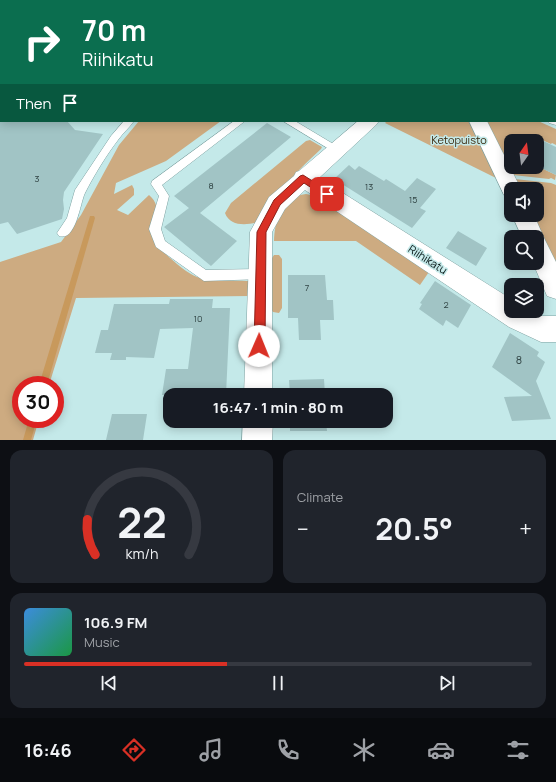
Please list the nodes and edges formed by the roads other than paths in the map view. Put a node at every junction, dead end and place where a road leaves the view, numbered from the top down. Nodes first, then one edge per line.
1 (128, 122) edge
2 (239, 122) edge
3 (290, 122) edge
4 (369, 122) edge
5 (478, 122) edge
6 (337, 150) junction
7 (303, 178) junction
8 (508, 182) edge
9 (63, 233) dead end
10 (544, 261) edge
11 (261, 274) junction
12 (556, 288) edge
13 (556, 329) edge
14 (258, 388) edge
15 (258, 428) edge
16 (258, 440) edge

1 - 9 lane
2 - 11 lane
3 - 6 lane
4 - 6 street
5 - 8 street
6 - 7 street
7 - 11 street
7 - 13 street, Riihikatu
10 - 12 street
11 - 14 street
15 - 16 street

